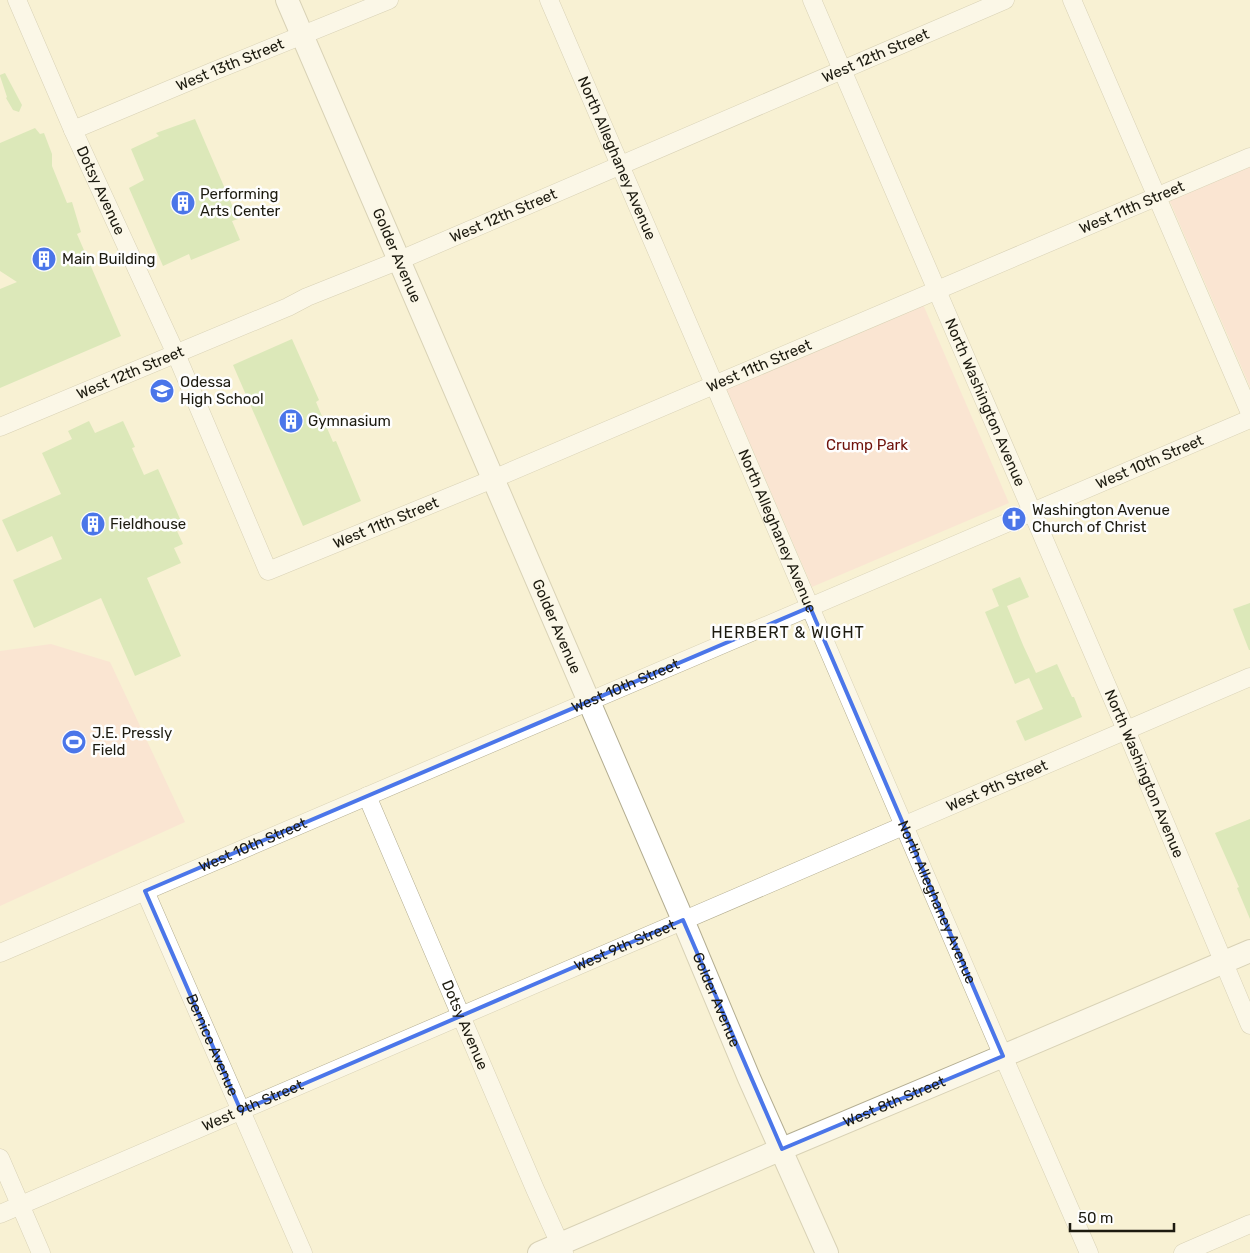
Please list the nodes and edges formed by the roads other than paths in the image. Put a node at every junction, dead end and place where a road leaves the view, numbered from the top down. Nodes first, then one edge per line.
1 (17, 0) edge
2 (287, 0) edge
3 (388, 0) edge
4 (549, 0) edge
5 (812, 0) edge
6 (1005, 0) edge
7 (1072, 0) edge
8 (302, 35) junction
9 (843, 70) junction
10 (73, 130) junction
11 (1250, 157) edge
12 (620, 165) junction
13 (1157, 197) junction
14 (400, 260) junction
15 (938, 290) junction
16 (176, 354) junction
17 (714, 385) junction
18 (1250, 412) edge
19 (1250, 419) edge
20 (0, 427) edge
21 (494, 479) junction
22 (1032, 512) junction
23 (268, 571) joint
24 (810, 607) junction
25 (1250, 677) edge
26 (589, 701) junction
27 (1126, 730) junction
28 (367, 796) junction
29 (904, 826) junction
30 (145, 890) junction
31 (683, 920) junction
32 (1250, 951) edge
33 (0, 953) edge
34 (1224, 962) junction
35 (462, 1016) junction
36 (1250, 1025) edge
37 (1003, 1056) junction
38 (241, 1110) junction
39 (782, 1149) junction
40 (0, 1158) edge
41 (20, 1205) junction
42 (0, 1214) edge
43 (1250, 1224) edge
44 (562, 1249) edge
45 (41, 1253) edge
46 (303, 1253) edge
47 (539, 1253) edge
48 (827, 1253) edge
49 (1089, 1253) edge
50 (1183, 1253) edge

1 - 10 street, Dotsy Avenue
2 - 8 main road, Golder Avenue
3 - 8 street, West 13th Street
4 - 12 street, North Alleghaney Avenue
5 - 9 street, North Washington Avenue
6 - 9 street, West 12th Street
7 - 13 street
8 - 10 street, West 13th Street
8 - 14 main road, Golder Avenue
9 - 12 street, West 12th Street
9 - 15 street, North Washington Avenue
10 - 16 street, Dotsy Avenue
11 - 13 street, West 11th Street
12 - 14 street, West 12th Street
12 - 17 street, North Alleghaney Avenue
13 - 15 street, West 11th Street
13 - 18 street
14 - 16 street, West 12th Street
14 - 21 main road, Golder Avenue
15 - 17 street, West 11th Street
15 - 22 street, North Washington Avenue
16 - 20 street, West 12th Street
16 - 23 street, Dotsy Avenue
17 - 21 street, West 11th Street
17 - 24 street, North Alleghaney Avenue
19 - 22 street, West 10th Street
21 - 23 street, West 11th Street
21 - 26 main road, Golder Avenue
22 - 24 street, West 10th Street
22 - 27 street, North Washington Avenue
24 - 26 street, West 10th Street
24 - 29 street, North Alleghaney Avenue
25 - 27 street, West 9th Street
26 - 28 street, West 10th Street
26 - 31 main road, Golder Avenue
27 - 29 street, West 9th Street
27 - 34 street, North Washington Avenue
28 - 30 street, West 10th Street
28 - 35 street, Dotsy Avenue
29 - 31 street, West 9th Street
29 - 37 street, North Alleghaney Avenue
30 - 33 street, West 10th Street
30 - 38 street, Bernice Avenue
31 - 35 street, West 9th Street
31 - 39 main road, Golder Avenue
32 - 34 main road, West 8th Street
34 - 36 street, North Washington Avenue
34 - 37 main road, West 8th Street
35 - 38 street, West 9th Street
35 - 44 street, Dotsy Avenue
37 - 39 main road, West 8th Street
37 - 49 street, North Alleghaney Avenue
38 - 41 street, West 9th Street
38 - 46 street, Bernice Avenue
39 - 44 main road, West 8th Street
39 - 48 main road, Golder Avenue
40 - 41 street
41 - 42 street, West 9th Street
41 - 45 street
43 - 50 street
44 - 47 main road, West 8th Street

